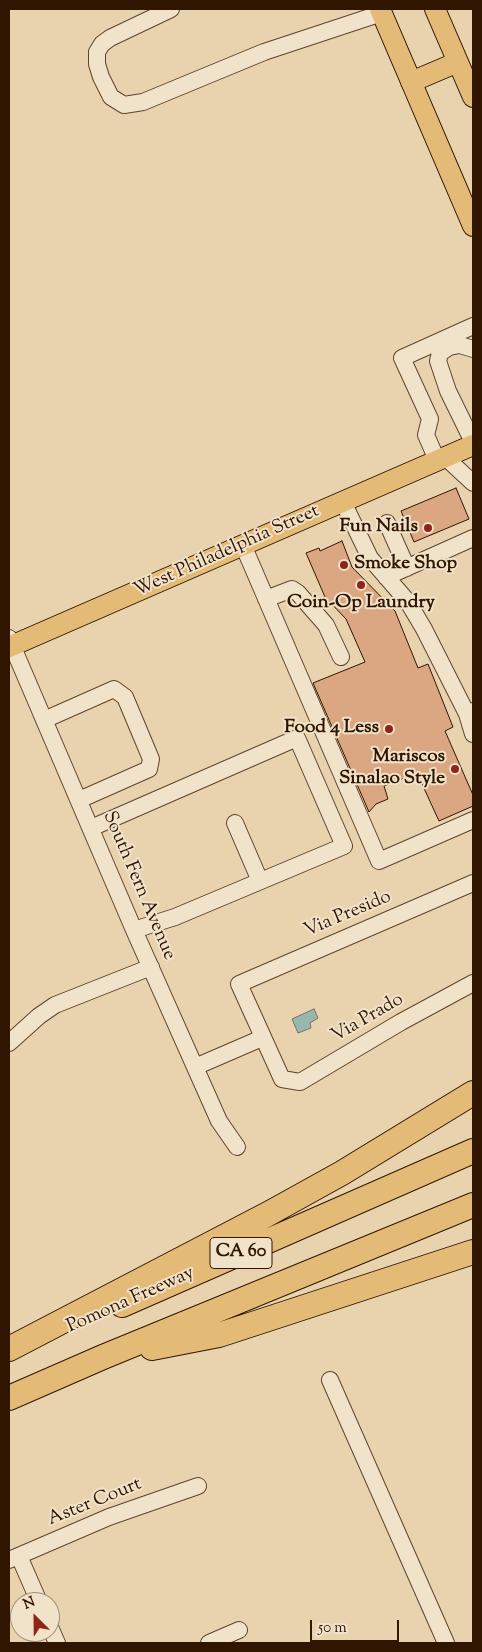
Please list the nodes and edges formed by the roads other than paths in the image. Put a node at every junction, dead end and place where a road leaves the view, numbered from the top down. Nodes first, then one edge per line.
1 (172, 9) edge
2 (435, 9) edge
3 (381, 11) edge
4 (458, 62) junction
5 (411, 82) junction
6 (473, 97) edge
7 (473, 226) edge
8 (473, 326) edge
9 (473, 349) edge
10 (473, 443) edge
11 (441, 458) junction
12 (473, 482) edge
13 (343, 502) junction
14 (387, 524) dead end
15 (473, 538) edge
16 (243, 545) junction
17 (407, 568) junction
18 (386, 577) junction
19 (266, 599) junction
20 (10, 644) edge
21 (341, 657) dead end
22 (470, 713) edge
23 (44, 720) junction
24 (473, 734) edge
25 (79, 800) junction
26 (473, 820) edge
27 (235, 823) dead end
28 (91, 828) junction
29 (260, 881) junction
30 (473, 883) edge
31 (134, 930) junction
32 (151, 966) junction
33 (473, 983) edge
34 (262, 1038) junction
35 (9, 1043) edge
36 (195, 1067) junction
37 (473, 1093) edge
38 (237, 1147) dead end
39 (473, 1151) edge
40 (473, 1205) edge
41 (473, 1252) edge
42 (9, 1349) edge
43 (9, 1354) edge
44 (103, 1357) junction
45 (330, 1380) dead end
46 (9, 1398) edge
47 (198, 1486) dead end
48 (14, 1558) edge
49 (33, 1592) edge
50 (239, 1630) dead end
51 (209, 1643) edge
52 (446, 1643) edge

1 - 3 street
2 - 4 main road
3 - 5 main road
4 - 5 main road
4 - 6 main road
5 - 7 main road
8 - 11 street
9 - 10 street
10 - 11 main road, West Philadelphia Street
11 - 12 street
11 - 13 main road, West Philadelphia Street
13 - 16 main road, West Philadelphia Street
13 - 18 street
14 - 17 street
15 - 17 street
16 - 19 street
16 - 20 main road, West Philadelphia Street
17 - 18 street
18 - 22 street
19 - 21 street
19 - 26 street
20 - 23 street, South Fern Avenue
22 - 24 street
23 - 25 street, South Fern Avenue
23 - 25 street
25 - 28 street, South Fern Avenue
27 - 29 street
28 - 29 street
28 - 31 street, South Fern Avenue
29 - 31 street
30 - 34 street, Via Presido
31 - 32 street, South Fern Avenue
32 - 35 street
32 - 36 street, South Fern Avenue
33 - 34 street, Via Prado
34 - 36 street
36 - 38 street, South Fern Avenue
37 - 42 highway
39 - 43 highway, Pomona Freeway / CA 60
40 - 44 highway, CA 60
41 - 44 highway
44 - 46 highway, CA 60
45 - 52 street
47 - 48 street, Aster Court
48 - 49 street
50 - 51 street

